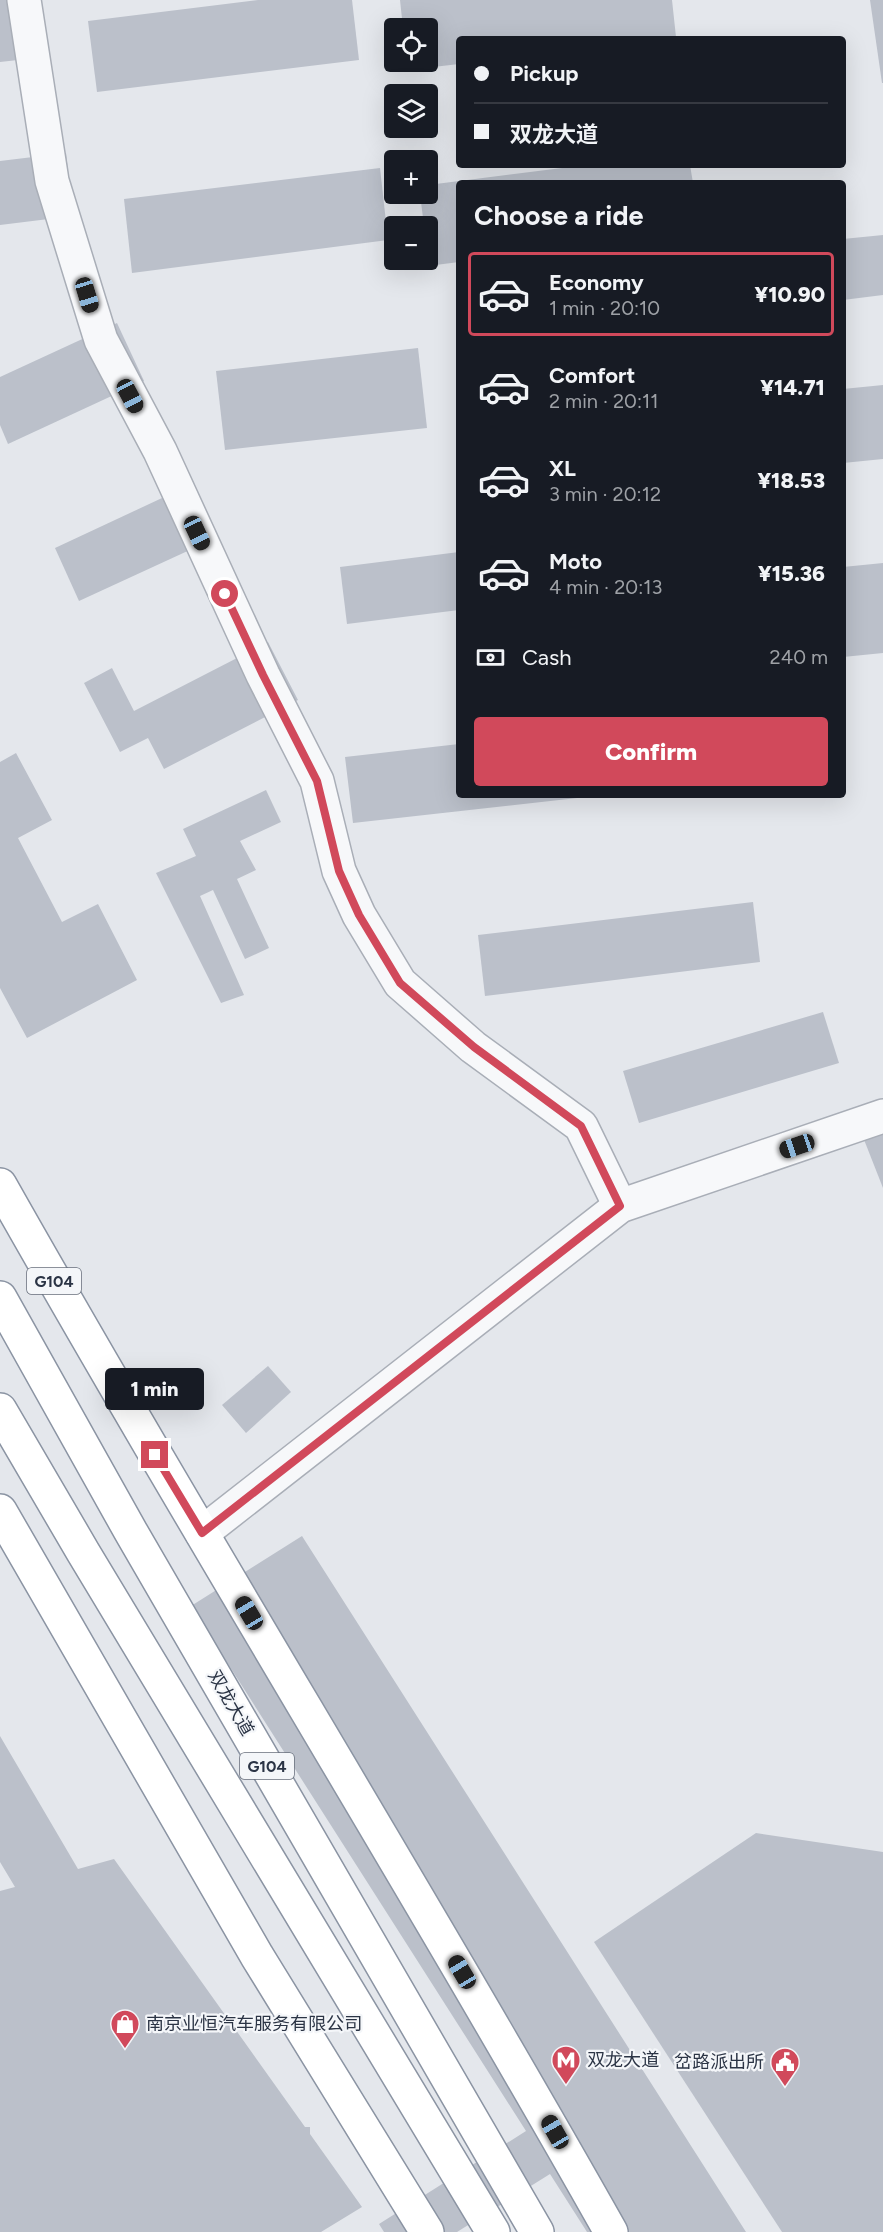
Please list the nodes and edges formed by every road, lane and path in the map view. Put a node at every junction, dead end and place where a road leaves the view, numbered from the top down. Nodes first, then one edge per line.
1 (24, 0) edge
2 (883, 1116) edge
3 (0, 1185) edge
4 (620, 1206) junction
5 (0, 1298) edge
6 (0, 1410) edge
7 (0, 1510) edge
8 (202, 1533) junction
9 (427, 2232) edge
10 (493, 2232) edge
11 (537, 2232) edge
12 (611, 2232) edge

1 - 4 street
2 - 4 street
3 - 8 highway, G104
4 - 8 street
5 - 11 highway, 双龙大道 / G104
6 - 10 highway, G104
7 - 9 highway
8 - 12 highway, G104

